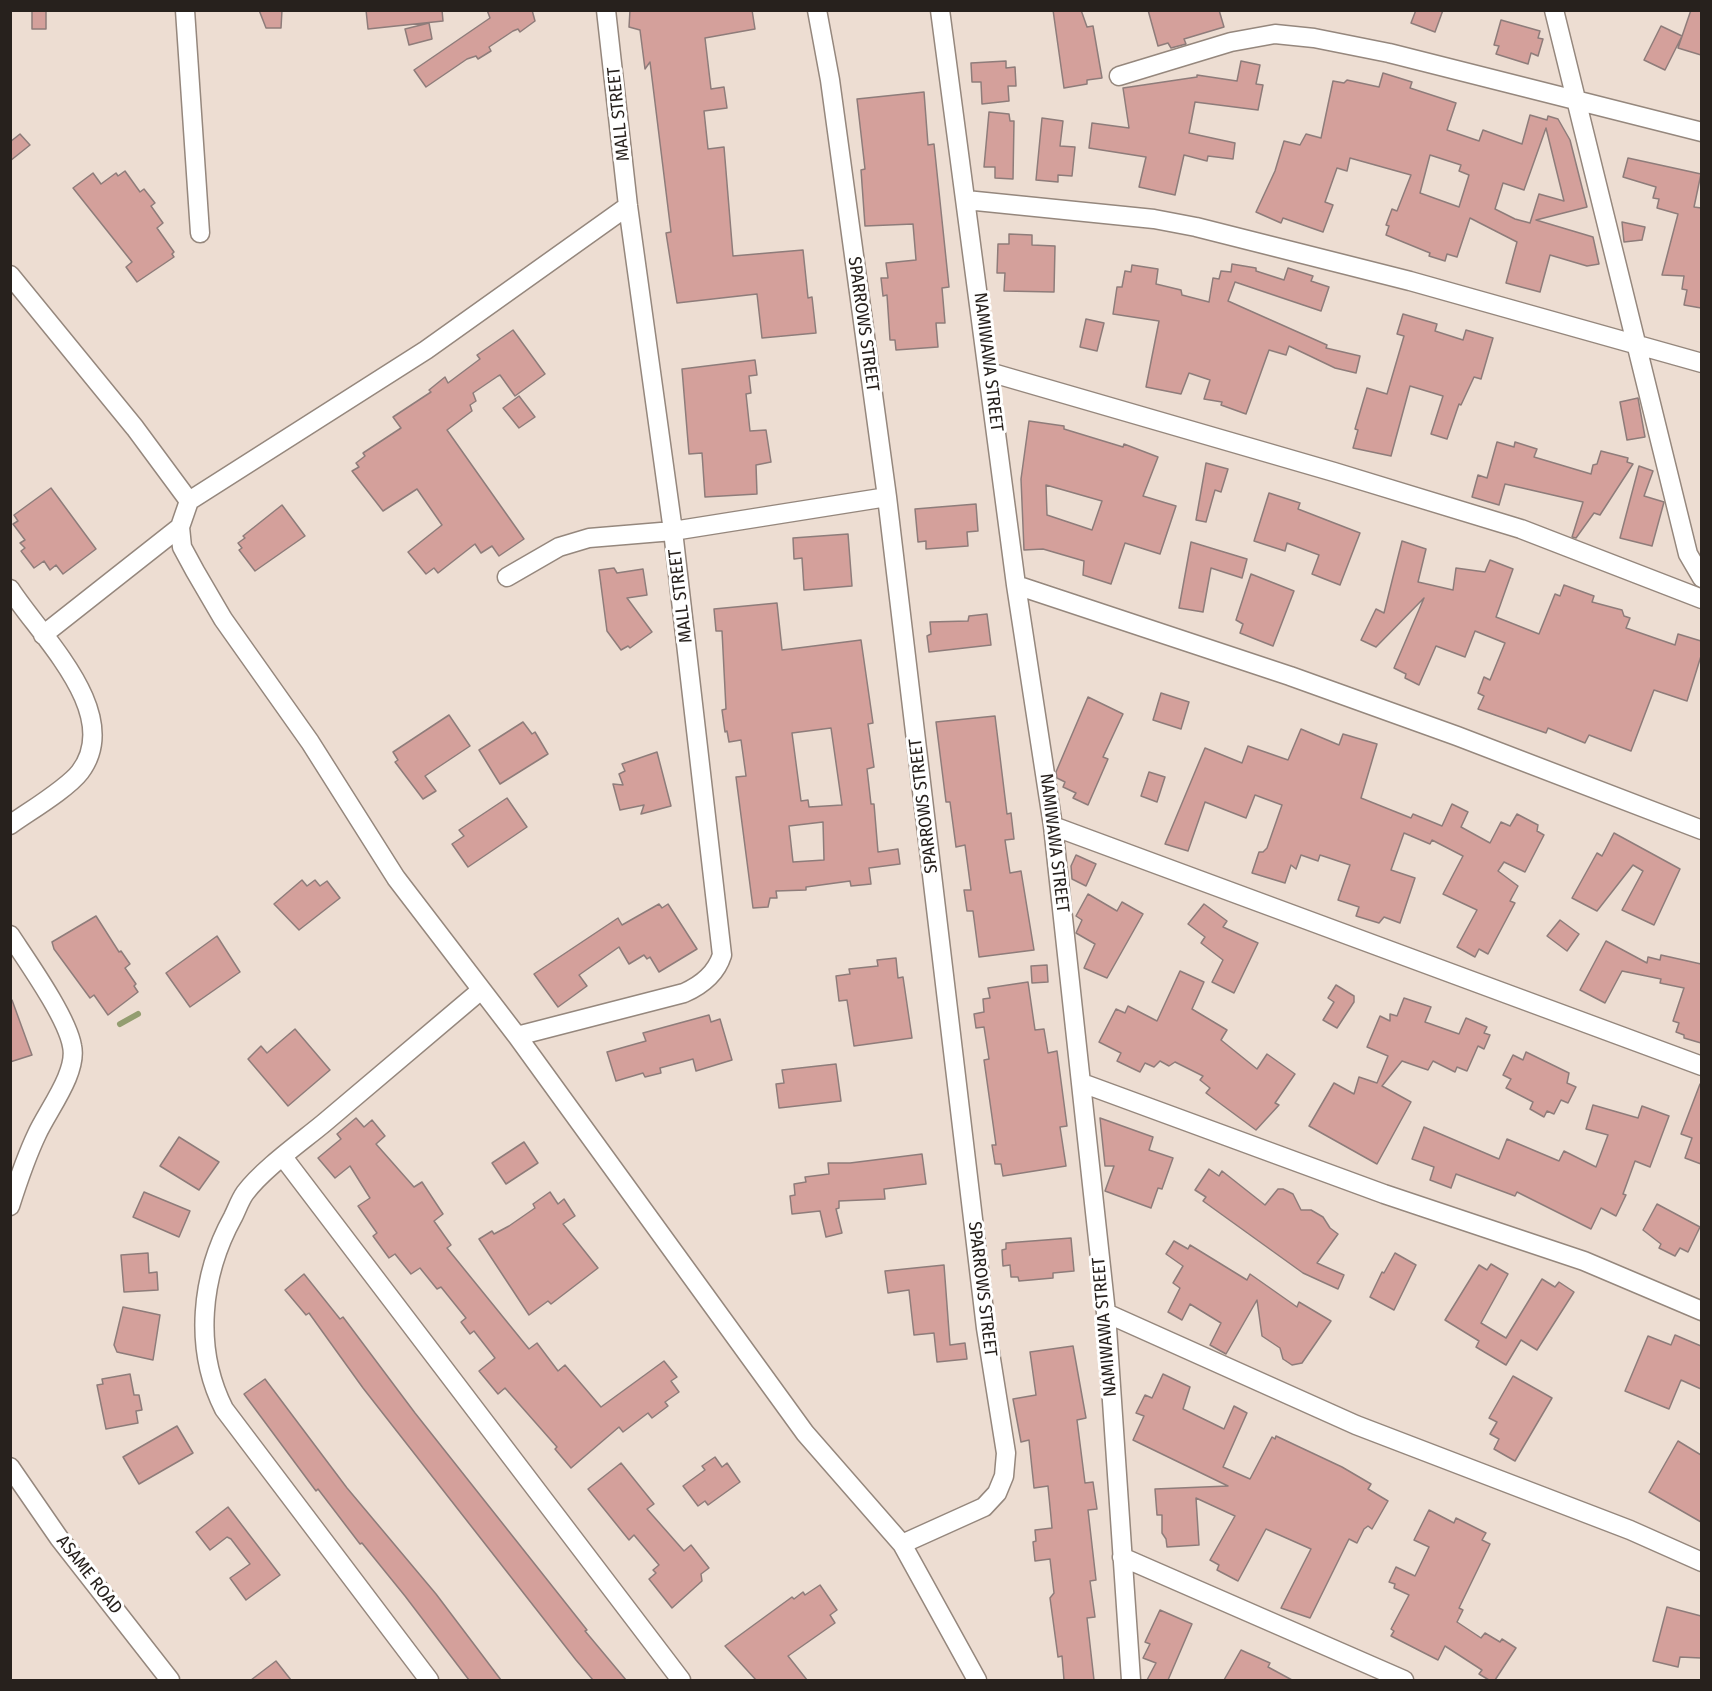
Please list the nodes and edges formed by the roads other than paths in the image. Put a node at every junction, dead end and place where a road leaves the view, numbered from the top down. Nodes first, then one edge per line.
1 (185, 10) edge
2 (606, 10) edge
3 (817, 10) edge
4 (940, 10) edge
5 (1554, 10) edge
6 (1119, 76) dead end
7 (1575, 101) junction
8 (1701, 132) edge
9 (966, 200) junction
10 (628, 206) junction
11 (200, 233) dead end
12 (10, 275) edge
13 (1636, 346) junction
14 (1701, 363) edge
15 (989, 372) junction
16 (887, 497) junction
17 (189, 501) junction
18 (180, 527) junction
19 (673, 531) junction
20 (507, 577) dead end
21 (1701, 578) edge
22 (1016, 585) junction
23 (10, 589) edge
24 (1701, 599) edge
25 (43, 635) junction
26 (10, 825) edge
27 (1053, 826) junction
28 (1701, 830) edge
29 (10, 934) edge
30 (480, 991) junction
31 (517, 1036) junction
32 (1701, 1066) edge
33 (1082, 1083) junction
34 (283, 1157) junction
35 (10, 1206) edge
36 (1701, 1311) edge
37 (1106, 1313) junction
38 (10, 1467) edge
39 (902, 1544) junction
40 (1122, 1557) junction
41 (1701, 1562) edge
42 (170, 1680) edge
43 (429, 1680) edge
44 (681, 1680) edge
45 (977, 1680) edge
46 (1131, 1680) edge
47 (1404, 1680) edge

1 - 11 street
2 - 10 street, MALL STREET
3 - 16 street, SPARROWS STREET
4 - 9 street, NAMIWAWA STREET
5 - 7 street
6 - 7 street
7 - 8 street
7 - 13 street
9 - 13 street
9 - 15 street, NAMIWAWA STREET
10 - 17 street
10 - 19 street, MALL STREET
12 - 17 street
13 - 14 street
13 - 21 street
15 - 22 street, NAMIWAWA STREET
15 - 24 street
16 - 19 street
16 - 39 street, SPARROWS STREET
17 - 18 street
18 - 25 street
18 - 30 street
19 - 20 street
19 - 31 street, MALL STREET
22 - 27 street, NAMIWAWA STREET
22 - 28 street
23 - 25 street
25 - 26 street
27 - 32 street
27 - 33 street, NAMIWAWA STREET
29 - 35 street
30 - 31 street
30 - 34 street
31 - 39 street
33 - 36 street
33 - 37 street, NAMIWAWA STREET
34 - 43 street
34 - 44 street
37 - 40 street, NAMIWAWA STREET
37 - 41 street
38 - 42 street, ASAME ROAD
39 - 45 street
40 - 46 street, NAMIWAWA STREET
40 - 47 street

